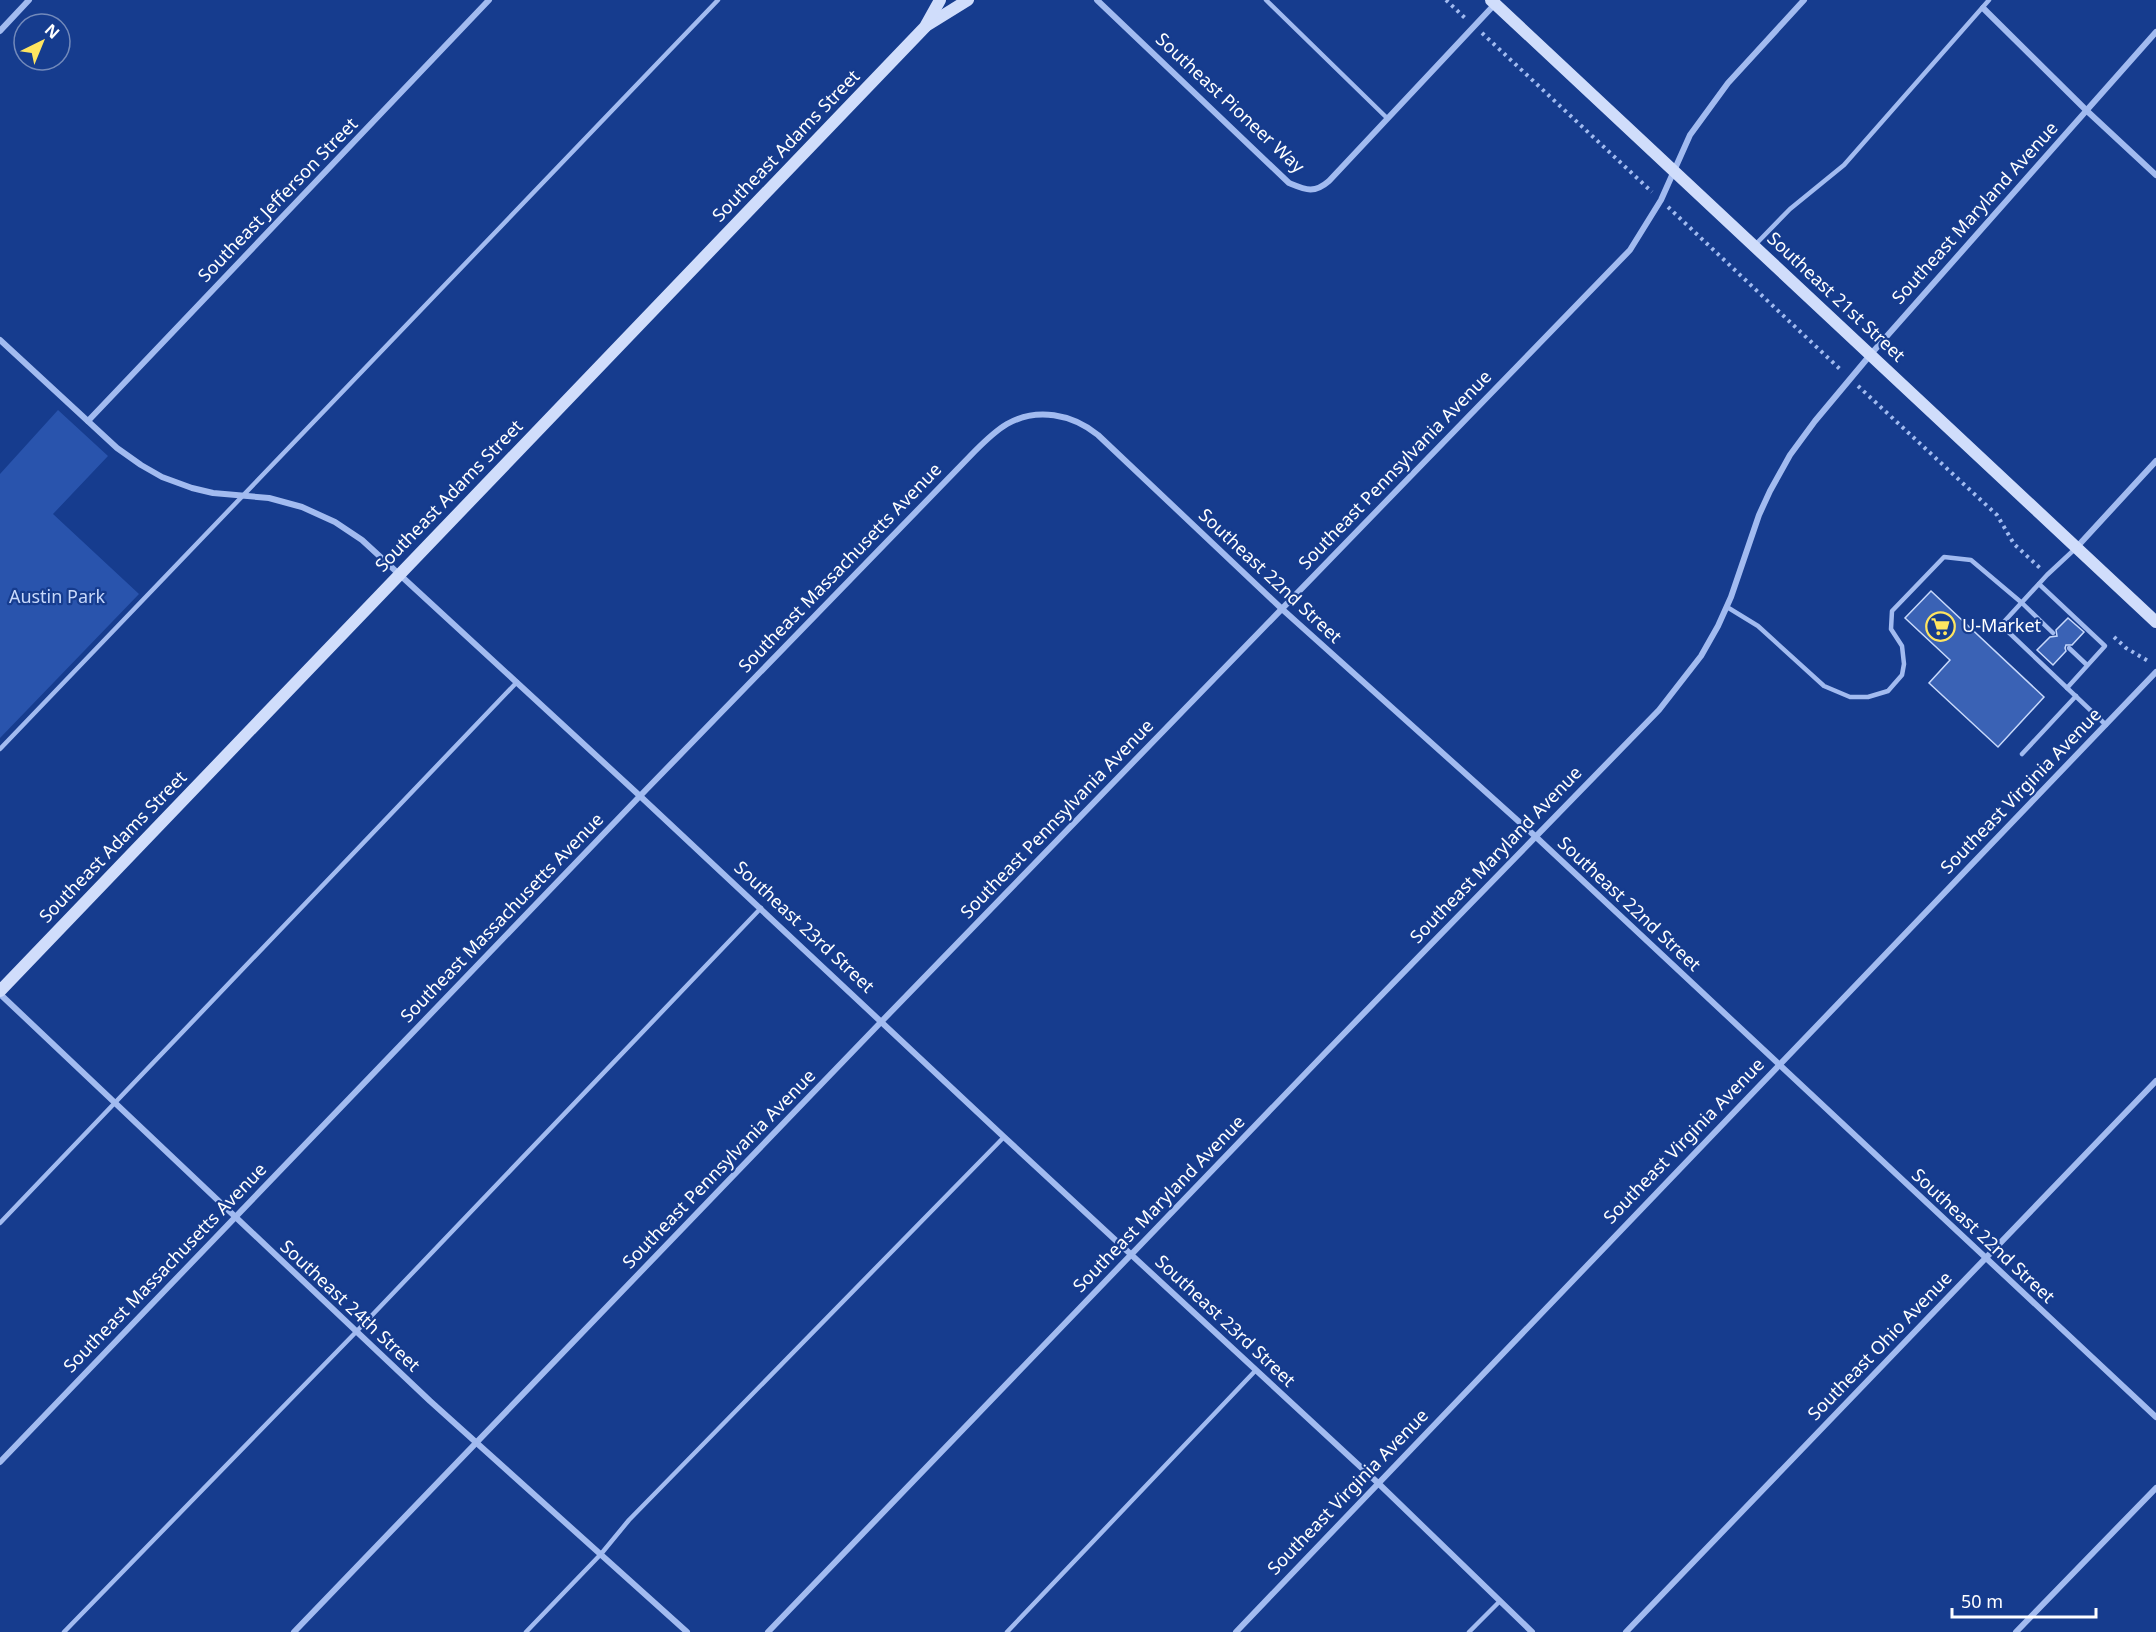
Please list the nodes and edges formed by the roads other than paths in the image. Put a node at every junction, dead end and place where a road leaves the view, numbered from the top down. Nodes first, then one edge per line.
1 (29, 0) edge
2 (489, 0) edge
3 (718, 0) edge
4 (940, 0) edge
5 (968, 0) edge
6 (1097, 0) edge
7 (1266, 0) edge
8 (1804, 0) edge
9 (1989, 0) edge
10 (1493, 2) edge
11 (1983, 8) junction
12 (925, 27) junction
13 (0, 30) edge
14 (2156, 32) edge
15 (2086, 110) junction
16 (1387, 118) junction
17 (1673, 171) junction
18 (2156, 175) edge
19 (1754, 246) junction
20 (0, 340) edge
21 (1871, 354) junction
22 (1039, 414) joint
23 (88, 421) junction
24 (2156, 462) edge
25 (242, 496) junction
26 (2076, 548) junction
27 (400, 573) junction
28 (2039, 584) junction
29 (2022, 603) junction
30 (1727, 607) junction
31 (1282, 609) junction
32 (2156, 622) edge
33 (2053, 633) dead end
34 (2069, 648) dead end
35 (2087, 665) junction
36 (2156, 672) edge
37 (517, 682) junction
38 (2067, 688) junction
39 (2076, 696) junction
40 (2106, 725) junction
41 (0, 749) edge
42 (2022, 754) dead end
43 (640, 796) junction
44 (1535, 836) junction
45 (761, 908) junction
46 (0, 993) edge
47 (882, 1020) junction
48 (1778, 1065) junction
49 (2156, 1081) edge
50 (115, 1104) junction
51 (1004, 1137) junction
52 (234, 1217) junction
53 (0, 1223) edge
54 (1131, 1255) junction
55 (1985, 1259) junction
56 (356, 1332) junction
57 (1256, 1370) junction
58 (2156, 1417) edge
59 (477, 1443) junction
60 (0, 1462) edge
61 (1378, 1483) junction
62 (2156, 1488) edge
63 (601, 1554) junction
64 (1500, 1601) junction
65 (64, 1632) edge
66 (294, 1632) edge
67 (526, 1632) edge
68 (687, 1632) edge
69 (768, 1632) edge
70 (1007, 1632) edge
71 (1236, 1632) edge
72 (1469, 1632) edge
73 (1532, 1632) edge
74 (1626, 1632) edge
75 (2016, 1632) edge

1 - 13 street
2 - 23 street, Southeast Jefferson Street
3 - 25 lane
4 - 12 main road, Southeast Adams Street
5 - 12 main road, Southeast Adams Street
6 - 16 street, Southeast Pioneer Way
7 - 16 lane
8 - 17 street, Southeast Pennsylvania Avenue
9 - 11 lane
10 - 16 street, Southeast Pioneer Way
10 - 17 main road, Southeast 21st Street
11 - 15 street
11 - 19 lane
12 - 27 main road, Southeast Adams Street
14 - 15 street, Southeast Maryland Avenue
15 - 18 street
15 - 21 street, Southeast Maryland Avenue
17 - 19 main road, Southeast 21st Street
17 - 31 street, Southeast Pennsylvania Avenue
19 - 21 main road, Southeast 21st Street
20 - 23 street, Southeast 23rd Street
21 - 26 main road, Southeast 21st Street
21 - 30 street, Southeast Maryland Avenue
22 - 31 street, Southeast 22nd Street
22 - 43 street, Southeast Massachusetts Avenue
23 - 25 street, Southeast 23rd Street
24 - 26 street
25 - 27 street, Southeast 23rd Street
25 - 41 lane
26 - 28 lane
26 - 32 main road, Southeast 21st Street
27 - 37 street, Southeast 23rd Street
27 - 46 main road, Southeast Adams Street
28 - 29 lane
28 - 35 lane
29 - 30 lane
29 - 33 lane
29 - 38 lane
30 - 44 street, Southeast Maryland Avenue
31 - 44 street, Southeast 22nd Street
31 - 47 street, Southeast Pennsylvania Avenue
34 - 35 lane
35 - 38 lane
36 - 40 street, Southeast Virginia Avenue
37 - 43 street, Southeast 23rd Street
37 - 50 lane
38 - 39 lane
39 - 40 lane
39 - 42 lane
40 - 48 street, Southeast Virginia Avenue
43 - 45 street, Southeast 23rd Street
43 - 52 street, Southeast Massachusetts Avenue
44 - 48 street, Southeast 22nd Street
44 - 54 street, Southeast Maryland Avenue
45 - 47 street, Southeast 23rd Street
45 - 56 lane
46 - 50 street, Southeast 24th Street
47 - 51 street, Southeast 23rd Street
47 - 59 street, Southeast Pennsylvania Avenue
48 - 55 street, Southeast 22nd Street
48 - 61 street, Southeast Virginia Avenue
49 - 55 street, Southeast Ohio Avenue
50 - 52 street, Southeast 24th Street
50 - 53 lane
51 - 54 street, Southeast 23rd Street
51 - 63 lane
52 - 56 street, Southeast 24th Street
52 - 60 street, Southeast Massachusetts Avenue
54 - 57 street, Southeast 23rd Street
54 - 69 street, Southeast Maryland Avenue
55 - 58 street, Southeast 22nd Street
55 - 74 street, Southeast Ohio Avenue
56 - 59 street, Southeast 24th Street
56 - 65 lane
57 - 61 street, Southeast 23rd Street
57 - 70 lane
59 - 63 street, Southeast 24th Street
59 - 66 street, Southeast Pennsylvania Avenue
61 - 64 street, Southeast 23rd Street
61 - 71 street, Southeast Virginia Avenue
62 - 75 street
63 - 67 lane
63 - 68 street, Southeast 24th Street
64 - 72 lane
64 - 73 street, Southeast 23rd Street

